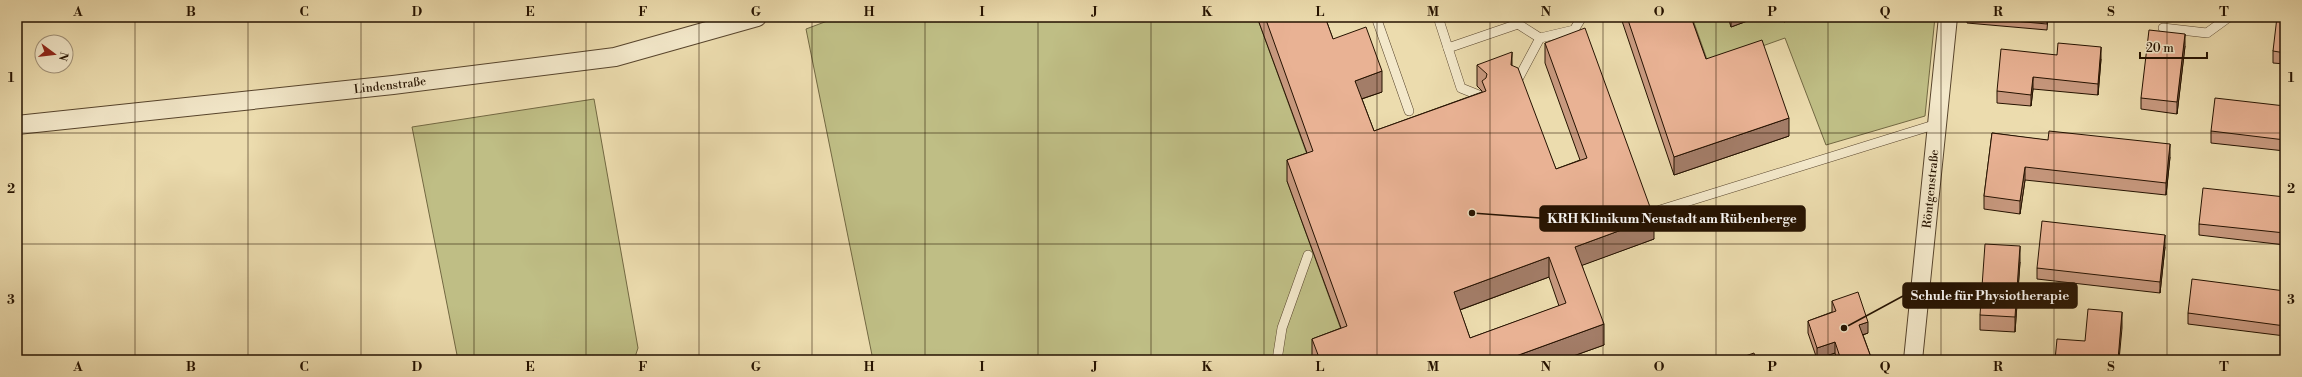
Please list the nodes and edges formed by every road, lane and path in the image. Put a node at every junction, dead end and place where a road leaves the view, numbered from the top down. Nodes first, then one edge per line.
1 (757, 17) edge
2 (1376, 17) edge
3 (1438, 17) edge
4 (1582, 17) edge
5 (1948, 17) edge
6 (2229, 17) edge
7 (1516, 21) edge
8 (2163, 28) dead end
9 (1540, 38) junction
10 (1448, 48) junction
11 (1516, 83) edge
12 (1481, 96) edge
13 (1409, 111) dead end
14 (1937, 124) junction
15 (17, 125) edge
16 (1660, 210) dead end
17 (1308, 255) dead end
18 (1277, 360) edge
19 (1913, 360) edge

1 - 15 street, Lindenstraße
2 - 13 lane
3 - 10 lane
4 - 9 lane
5 - 14 street, Röntgenstraße
6 - 8 lane
7 - 9 lane
7 - 10 lane
9 - 11 lane
10 - 12 lane
14 - 16 lane
14 - 19 street, Röntgenstraße
17 - 18 lane

